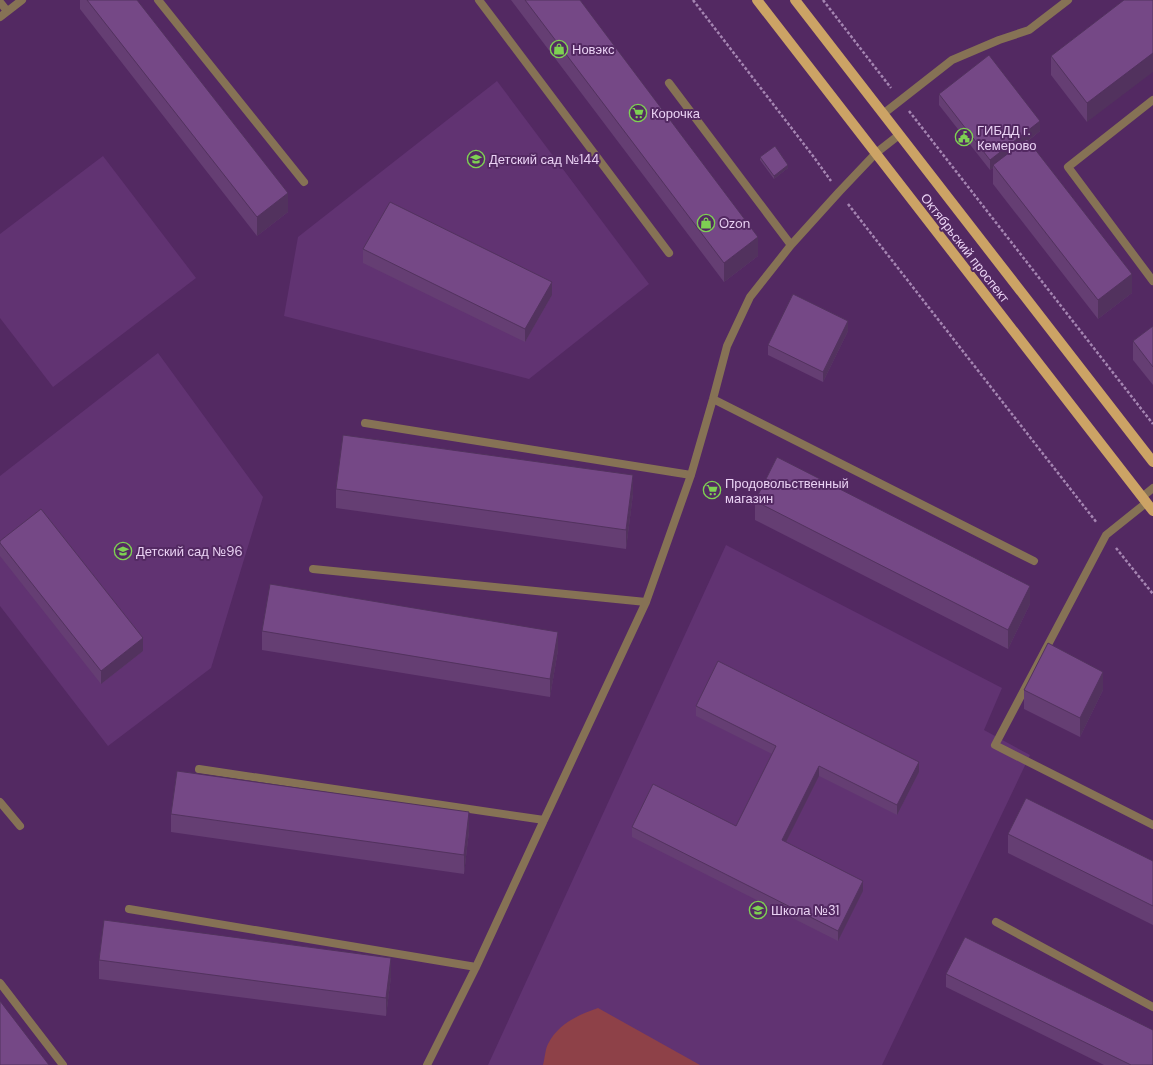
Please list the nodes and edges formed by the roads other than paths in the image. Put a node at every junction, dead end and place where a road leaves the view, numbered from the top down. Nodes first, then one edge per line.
1 (22, 0) edge
2 (158, 0) edge
3 (479, 0) edge
4 (757, 0) edge
5 (795, 0) edge
6 (1068, 0) edge
7 (0, 2) edge
8 (7, 11) junction
9 (0, 17) edge
10 (669, 84) dead end
11 (1153, 100) edge
12 (883, 114) junction
13 (899, 135) junction
14 (876, 153) junction
15 (304, 182) dead end
16 (791, 244) junction
17 (669, 253) dead end
18 (1153, 281) edge
19 (713, 399) junction
20 (364, 423) dead end
21 (1153, 462) edge
22 (691, 475) junction
23 (1153, 488) edge
24 (1144, 500) junction
25 (1153, 511) edge
26 (1034, 560) dead end
27 (313, 569) dead end
28 (646, 602) junction
29 (198, 768) dead end
30 (0, 802) edge
31 (544, 820) junction
32 (1153, 825) edge
33 (20, 826) dead end
34 (129, 909) dead end
35 (996, 922) dead end
36 (476, 967) junction
37 (0, 983) edge
38 (1153, 1007) edge
39 (63, 1065) edge
40 (427, 1065) edge

1 - 8 street
2 - 15 street
3 - 17 street
4 - 14 main road, Октябрьский проспект
5 - 12 main road, Октябрьский проспект
6 - 12 street
7 - 8 street
8 - 9 street
10 - 16 street
11 - 18 street
12 - 13 main road, Октябрьский проспект
13 - 14 street
13 - 21 main road, Октябрьский проспект
14 - 16 street
14 - 24 main road, Октябрьский проспект
16 - 19 street
19 - 22 street
19 - 26 street
20 - 22 street
22 - 28 street
23 - 24 street
24 - 25 main road, Октябрьский проспект
24 - 32 street
27 - 28 street
28 - 31 street
29 - 31 street
30 - 33 street
31 - 36 street
34 - 36 street
35 - 38 street
36 - 40 street
37 - 39 street

